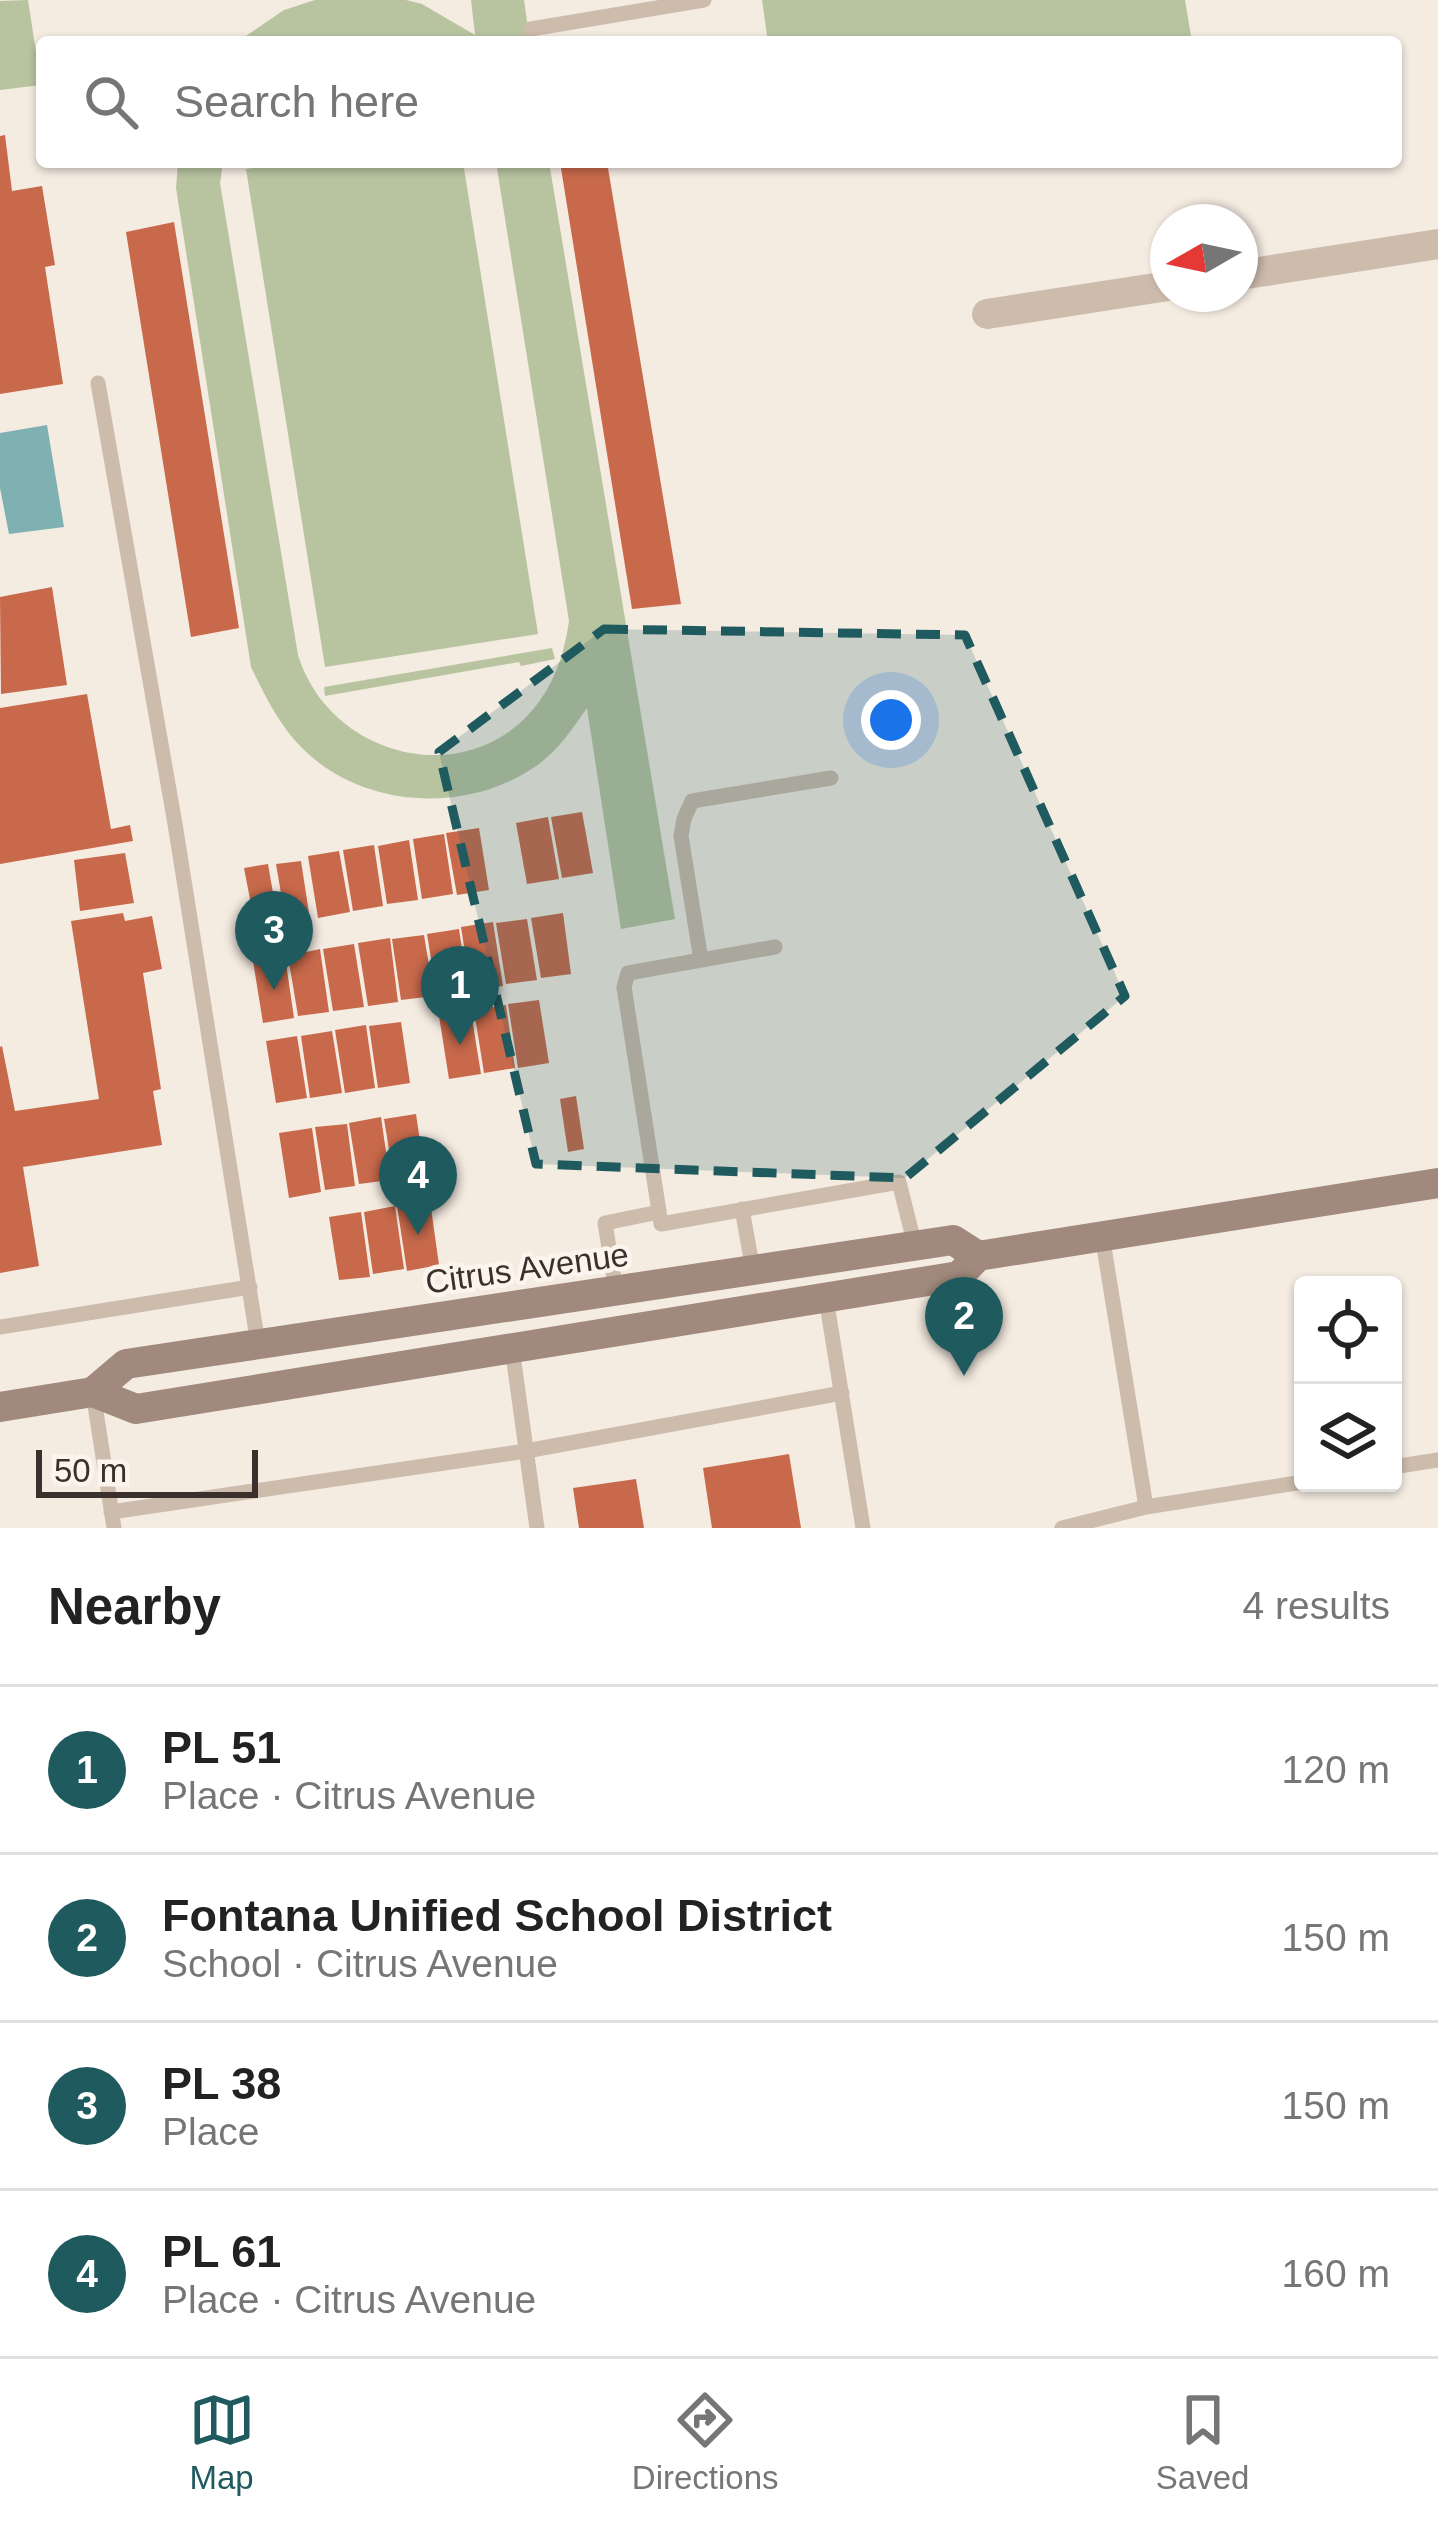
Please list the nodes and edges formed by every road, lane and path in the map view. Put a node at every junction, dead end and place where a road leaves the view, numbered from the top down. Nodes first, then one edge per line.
1 (704, 0) edge
2 (531, 29) dead end
3 (1438, 244) edge
4 (1258, 272) edge
5 (1150, 289) edge
6 (987, 314) dead end
7 (98, 383) dead end
8 (831, 778) dead end
9 (775, 947) dead end
10 (700, 960) junction
11 (1438, 1183) edge
12 (742, 1210) junction
13 (659, 1212) junction
14 (1102, 1235) junction
15 (915, 1246) junction
16 (978, 1256) junction
17 (753, 1270) junction
18 (250, 1287) junction
19 (616, 1291) junction
20 (826, 1298) junction
21 (0, 1327) edge
22 (258, 1344) junction
23 (512, 1348) junction
24 (93, 1392) junction
25 (842, 1393) junction
26 (0, 1407) edge
27 (526, 1451) junction
28 (1438, 1460) edge
29 (1402, 1466) edge
30 (1294, 1483) edge
31 (1146, 1507) junction
32 (112, 1520) edge
33 (537, 1528) edge
34 (863, 1528) edge
35 (1062, 1528) edge

1 - 2 lane
3 - 4 street
5 - 6 street
7 - 18 lane
8 - 10 lane
9 - 10 lane
10 - 13 lane
11 - 14 main road, Citrus Avenue
12 - 13 lane
12 - 15 lane
12 - 17 lane
13 - 19 lane
14 - 16 main road, Citrus Avenue
14 - 31 lane
15 - 16 main road, Citrus Avenue
15 - 17 main road, Citrus Avenue
16 - 20 main road, Citrus Avenue
17 - 19 main road, Citrus Avenue
18 - 21 lane
18 - 22 lane
19 - 22 main road, Citrus Avenue
20 - 23 main road, Citrus Avenue
20 - 25 lane
22 - 24 main road, Citrus Avenue
23 - 24 main road, Citrus Avenue
23 - 27 lane
24 - 26 main road, Citrus Avenue
24 - 32 lane
25 - 27 lane
25 - 34 lane
27 - 32 lane
27 - 33 lane
28 - 29 lane
30 - 31 lane
31 - 35 lane

